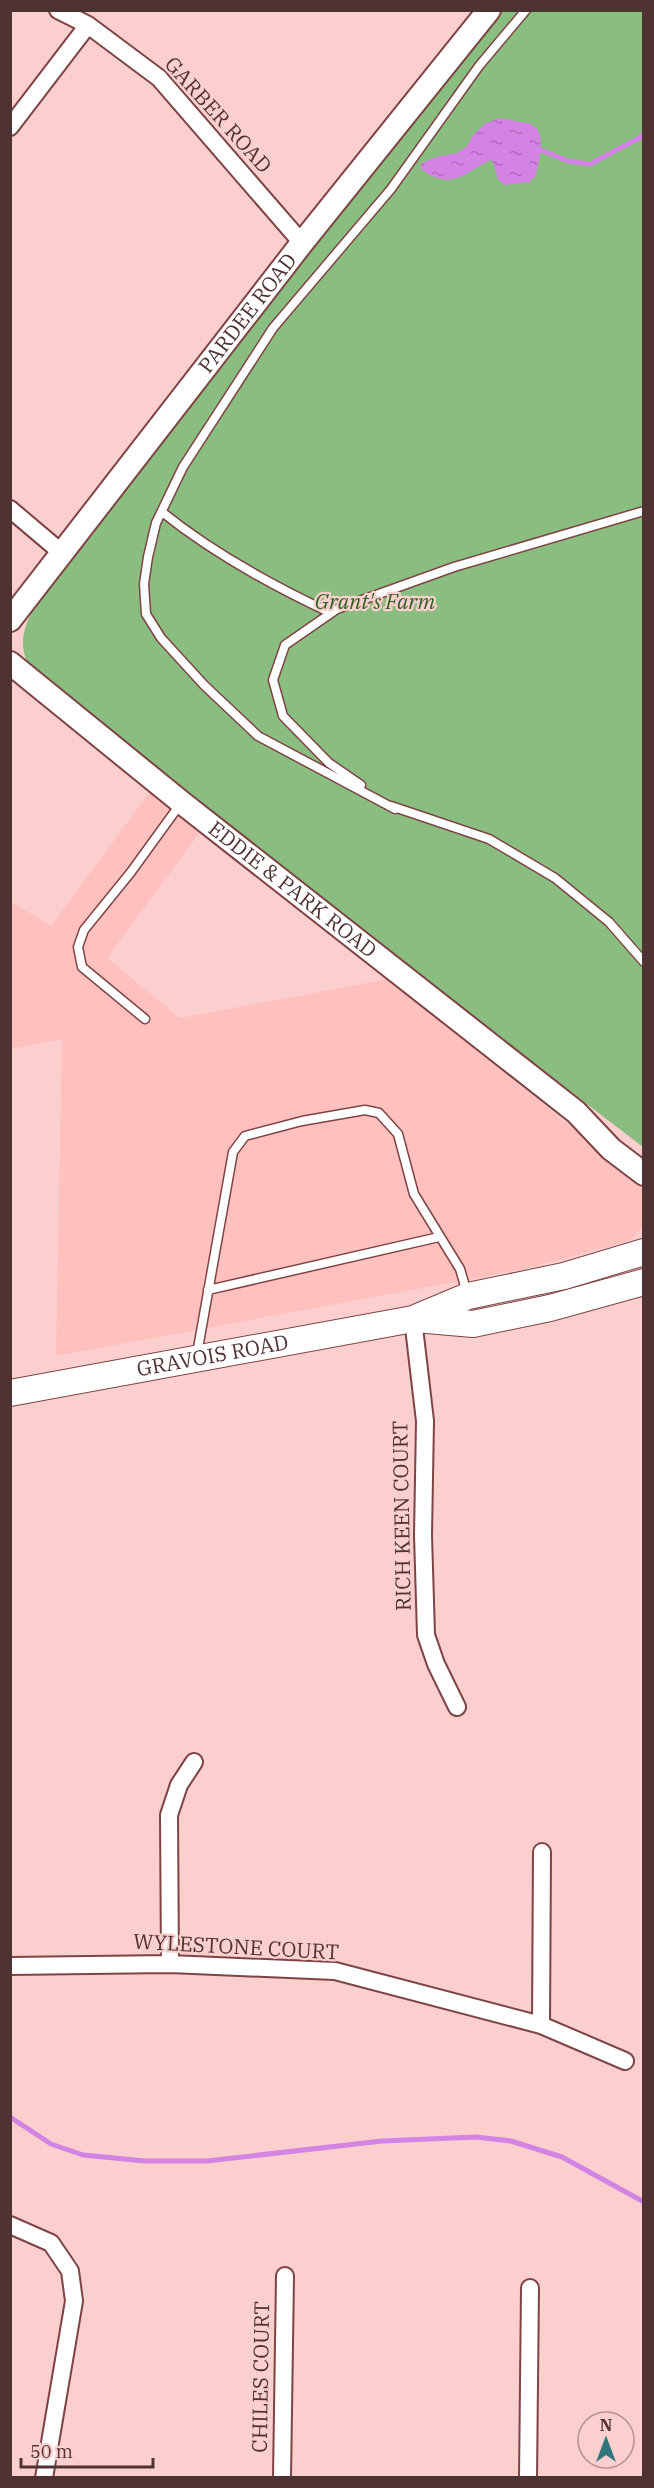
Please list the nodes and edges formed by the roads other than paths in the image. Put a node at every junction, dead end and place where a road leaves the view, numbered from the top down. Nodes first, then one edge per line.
1 (58, 10) edge
2 (526, 10) edge
3 (482, 15) edge
4 (88, 25) junction
5 (10, 127) edge
6 (302, 243) junction
7 (10, 509) edge
8 (644, 511) edge
9 (162, 512) junction
10 (62, 552) junction
11 (331, 613) junction
12 (10, 620) edge
13 (10, 663) edge
14 (181, 802) junction
15 (395, 809) junction
16 (644, 962) edge
17 (145, 1019) dead end
18 (576, 1112) junction
19 (644, 1156) edge
20 (644, 1174) edge
21 (439, 1237) junction
22 (642, 1251) edge
23 (644, 1282) edge
24 (208, 1290) junction
25 (468, 1296) junction
26 (413, 1319) junction
27 (197, 1357) junction
28 (10, 1393) edge
29 (457, 1707) dead end
30 (194, 1762) dead end
31 (542, 1852) dead end
32 (170, 1964) junction
33 (10, 1966) edge
34 (541, 2025) junction
35 (625, 2061) dead end
36 (10, 2225) edge
37 (285, 2276) dead end
38 (530, 2288) dead end
39 (44, 2478) edge
40 (282, 2478) edge
41 (528, 2478) edge

1 - 4 street, GARBER ROAD
2 - 9 lane
3 - 6 street, PARDEE ROAD
4 - 5 street
4 - 6 street, GARBER ROAD
6 - 10 street, PARDEE ROAD
7 - 10 street
8 - 11 lane
9 - 11 lane
9 - 15 lane
10 - 12 street, PARDEE ROAD
11 - 15 lane
13 - 14 street, EDDIE & PARK ROAD
14 - 17 lane
14 - 18 street, EDDIE & PARK ROAD
15 - 16 lane
18 - 19 street, EDDIE & PARK ROAD
18 - 20 street, EDDIE & PARK ROAD
21 - 24 lane
21 - 24 lane
21 - 25 lane
22 - 25 main road, GRAVOIS ROAD
23 - 26 main road, GRAVOIS ROAD
24 - 27 lane
25 - 26 main road, GRAVOIS ROAD
26 - 27 main road, GRAVOIS ROAD
26 - 29 street, RICH KEEN COURT
27 - 28 main road, GRAVOIS ROAD
30 - 32 street
31 - 34 street
32 - 33 street, WYLESTONE COURT
32 - 34 street, WYLESTONE COURT
34 - 35 street, WYLESTONE COURT
36 - 39 street
37 - 40 street, CHILES COURT
38 - 41 street

